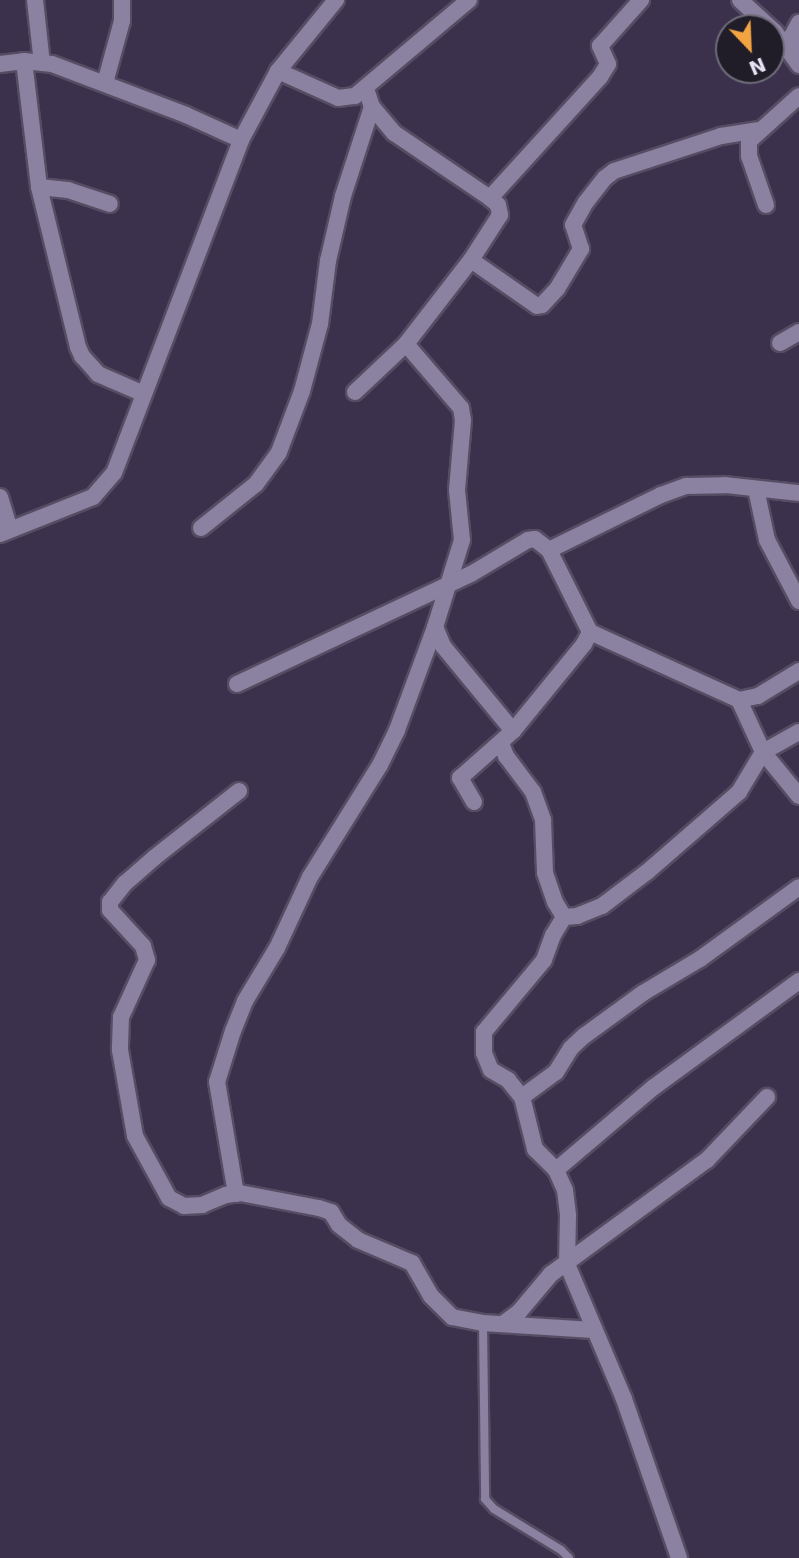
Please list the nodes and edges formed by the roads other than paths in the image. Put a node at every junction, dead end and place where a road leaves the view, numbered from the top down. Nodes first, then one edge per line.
1 (35, 0) edge
2 (122, 0) edge
3 (336, 0) edge
4 (469, 0) edge
5 (641, 0) edge
6 (740, 0) edge
7 (799, 23) edge
8 (795, 59) edge
9 (24, 61) junction
10 (42, 62) junction
11 (0, 64) edge
12 (278, 71) junction
13 (105, 83) junction
14 (366, 89) junction
15 (799, 96) edge
16 (372, 107) junction
17 (758, 130) junction
18 (242, 140) junction
19 (39, 187) junction
20 (490, 198) junction
21 (110, 204) dead end
22 (766, 205) dead end
23 (471, 260) junction
24 (799, 332) edge
25 (780, 343) dead end
26 (406, 344) junction
27 (355, 392) dead end
28 (144, 394) junction
29 (755, 489) junction
30 (799, 493) edge
31 (0, 497) edge
32 (201, 528) dead end
33 (5, 531) edge
34 (549, 550) junction
35 (447, 586) junction
36 (799, 601) edge
37 (435, 627) junction
38 (590, 632) junction
39 (799, 671) edge
40 (237, 684) dead end
41 (739, 699) junction
42 (513, 731) junction
43 (799, 732) edge
44 (501, 743) junction
45 (762, 752) junction
46 (239, 791) dead end
47 (799, 796) edge
48 (474, 802) dead end
49 (799, 887) edge
50 (564, 917) junction
51 (799, 981) edge
52 (522, 1097) junction
53 (767, 1097) dead end
54 (556, 1170) junction
55 (236, 1194) junction
56 (566, 1264) junction
57 (482, 1323) junction
58 (504, 1323) junction
59 (593, 1330) junction
60 (569, 1558) edge
61 (679, 1558) edge

1 - 10 street
2 - 13 street
3 - 12 street
4 - 14 street
5 - 20 street
6 - 8 street
7 - 8 street
9 - 10 street
9 - 11 street
9 - 19 street
10 - 13 street
12 - 14 street
12 - 18 street
13 - 18 street
14 - 16 street
15 - 17 street
16 - 20 street
16 - 32 street
17 - 22 street
17 - 23 street
18 - 28 street
19 - 21 street
19 - 28 street
20 - 23 street
23 - 26 street
24 - 25 street
26 - 27 street
26 - 35 street
28 - 33 street
29 - 30 street
29 - 34 street
29 - 36 street
31 - 33 street
34 - 35 street
34 - 38 street
35 - 37 street
35 - 40 street
37 - 42 street
37 - 55 street
38 - 41 street
38 - 42 street
39 - 41 street
41 - 45 street
42 - 44 street
43 - 45 street
44 - 48 street
44 - 50 street
45 - 47 street
45 - 50 street
46 - 55 street
49 - 52 street
50 - 52 street
51 - 54 street
52 - 54 street
53 - 56 street
54 - 56 street
55 - 57 street
56 - 58 street
56 - 59 street
57 - 58 street
57 - 60 lane
58 - 59 street
59 - 61 street

